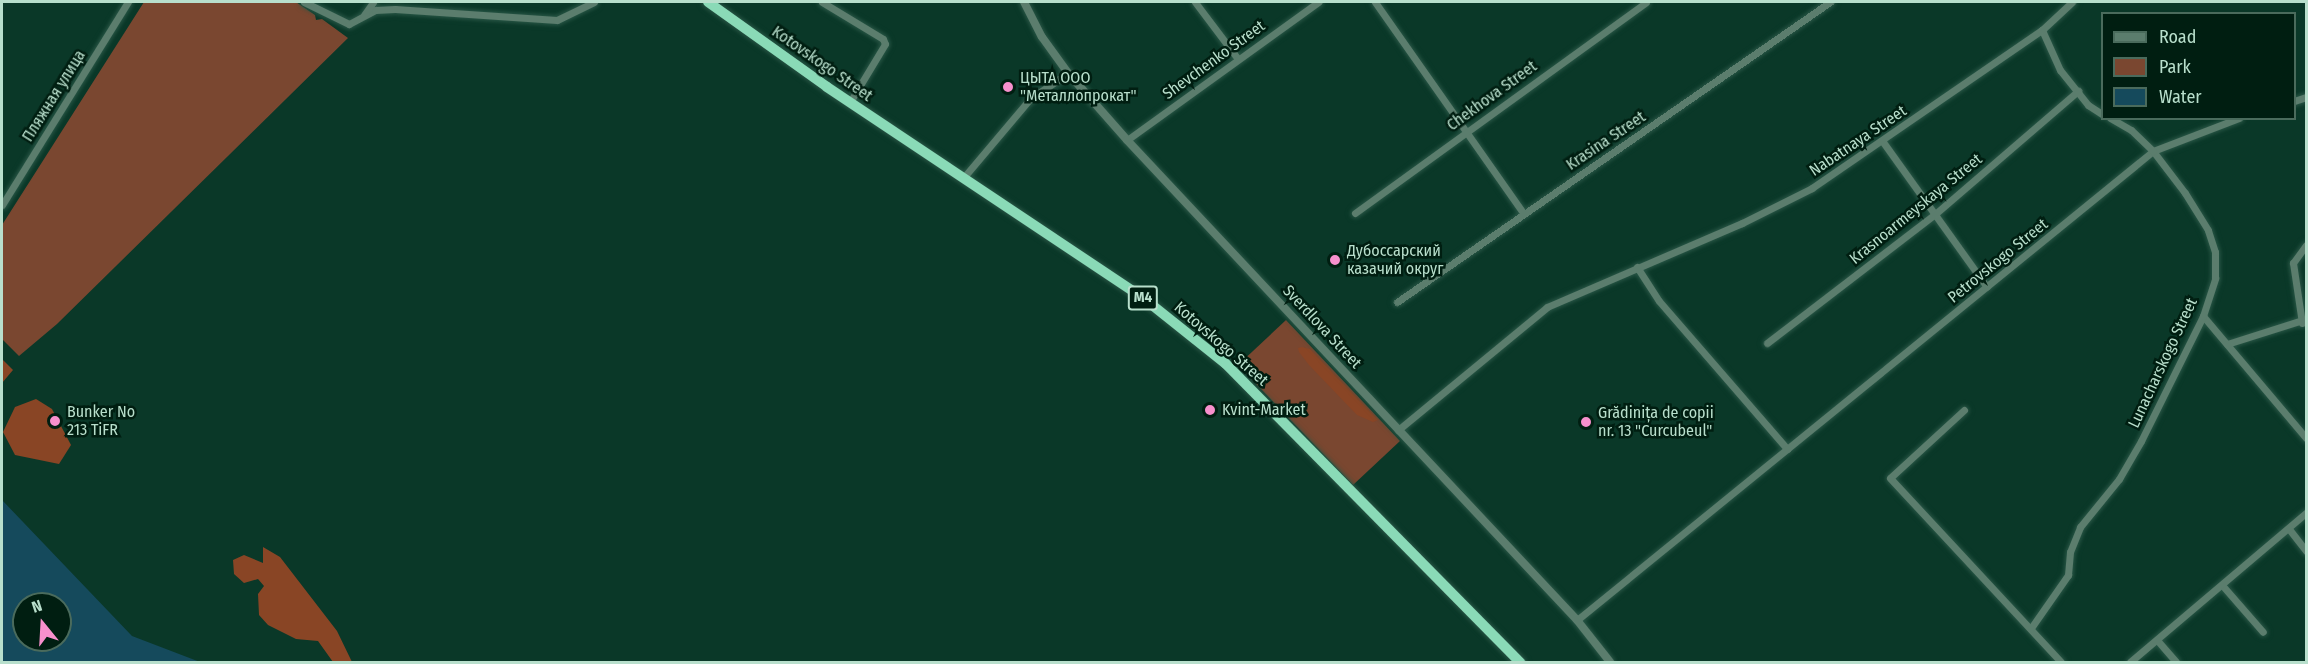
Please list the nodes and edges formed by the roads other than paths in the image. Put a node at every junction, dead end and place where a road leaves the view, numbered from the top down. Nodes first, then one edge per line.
1 (128, 2) edge
2 (304, 2) edge
3 (373, 2) edge
4 (594, 2) edge
5 (708, 2) edge
6 (822, 2) edge
7 (1024, 2) edge
8 (1195, 2) edge
9 (1318, 2) edge
10 (1375, 2) edge
11 (1647, 2) edge
12 (1830, 2) edge
13 (2072, 2) edge
14 (364, 15) junction
15 (2042, 30) junction
16 (1238, 59) junction
17 (1068, 73) junction
18 (2078, 91) junction
19 (850, 102) junction
20 (2101, 112) edge
21 (2114, 120) edge
22 (2234, 120) edge
23 (1468, 129) junction
24 (1127, 140) junction
25 (1884, 142) junction
26 (2153, 151) junction
27 (964, 177) junction
28 (2, 205) edge
29 (1355, 213) dead end
30 (1524, 214) junction
31 (1935, 214) junction
32 (2307, 245) edge
33 (1637, 267) junction
34 (1987, 287) junction
35 (1397, 302) dead end
36 (2203, 316) junction
37 (2305, 323) edge
38 (1767, 343) dead end
39 (2227, 344) junction
40 (1964, 410) dead end
41 (1398, 430) junction
42 (2307, 438) edge
43 (1788, 449) junction
44 (2307, 513) edge
45 (2289, 529) junction
46 (2307, 551) edge
47 (2222, 585) junction
48 (1577, 620) junction
49 (2031, 628) junction
50 (2263, 632) dead end
51 (2157, 640) junction
52 (1520, 663) edge
53 (1610, 663) edge
54 (2061, 663) edge
55 (2130, 663) edge
56 (2176, 663) edge

1 - 28 street, Пляжная улица
2 - 14 street
3 - 14 street
4 - 14 street
5 - 19 highway, Kotovskogo Street / M4
6 - 19 street
7 - 17 street, Sverdlova Street
8 - 16 street
9 - 16 street, Shevchenko Street
10 - 23 street
11 - 23 street, Chekhova Street
12 - 30 street, Krasina Street
13 - 15 street, Nabatnaya Street
15 - 18 street
15 - 25 street, Nabatnaya Street
16 - 24 street, Shevchenko Street
17 - 24 street, Sverdlova Street
17 - 27 street
18 - 20 street
18 - 31 street, Krasnoarmeyskaya Street
19 - 27 highway, Kotovskogo Street / M4
21 - 26 street, Lunacharskogo Street
22 - 26 street, Petrovskogo Street
23 - 29 street, Chekhova Street
23 - 30 street
24 - 41 street, Sverdlova Street
25 - 31 street
25 - 33 street, Nabatnaya Street
26 - 34 street, Petrovskogo Street
26 - 36 street, Lunacharskogo Street
27 - 52 highway, Kotovskogo Street / M4
30 - 35 street, Krasina Street
31 - 34 street
31 - 38 street, Krasnoarmeyskaya Street
32 - 37 street
33 - 41 street, Nabatnaya Street
33 - 43 street
34 - 43 street, Petrovskogo Street
36 - 39 street
36 - 49 street, Lunacharskogo Street
37 - 39 street
39 - 42 street
40 - 49 street
41 - 48 street, Sverdlova Street
43 - 48 street, Petrovskogo Street
44 - 45 street
45 - 46 street
45 - 47 street
47 - 50 street
47 - 51 street
48 - 53 street, Sverdlova Street
49 - 54 street
51 - 55 street
51 - 56 street

